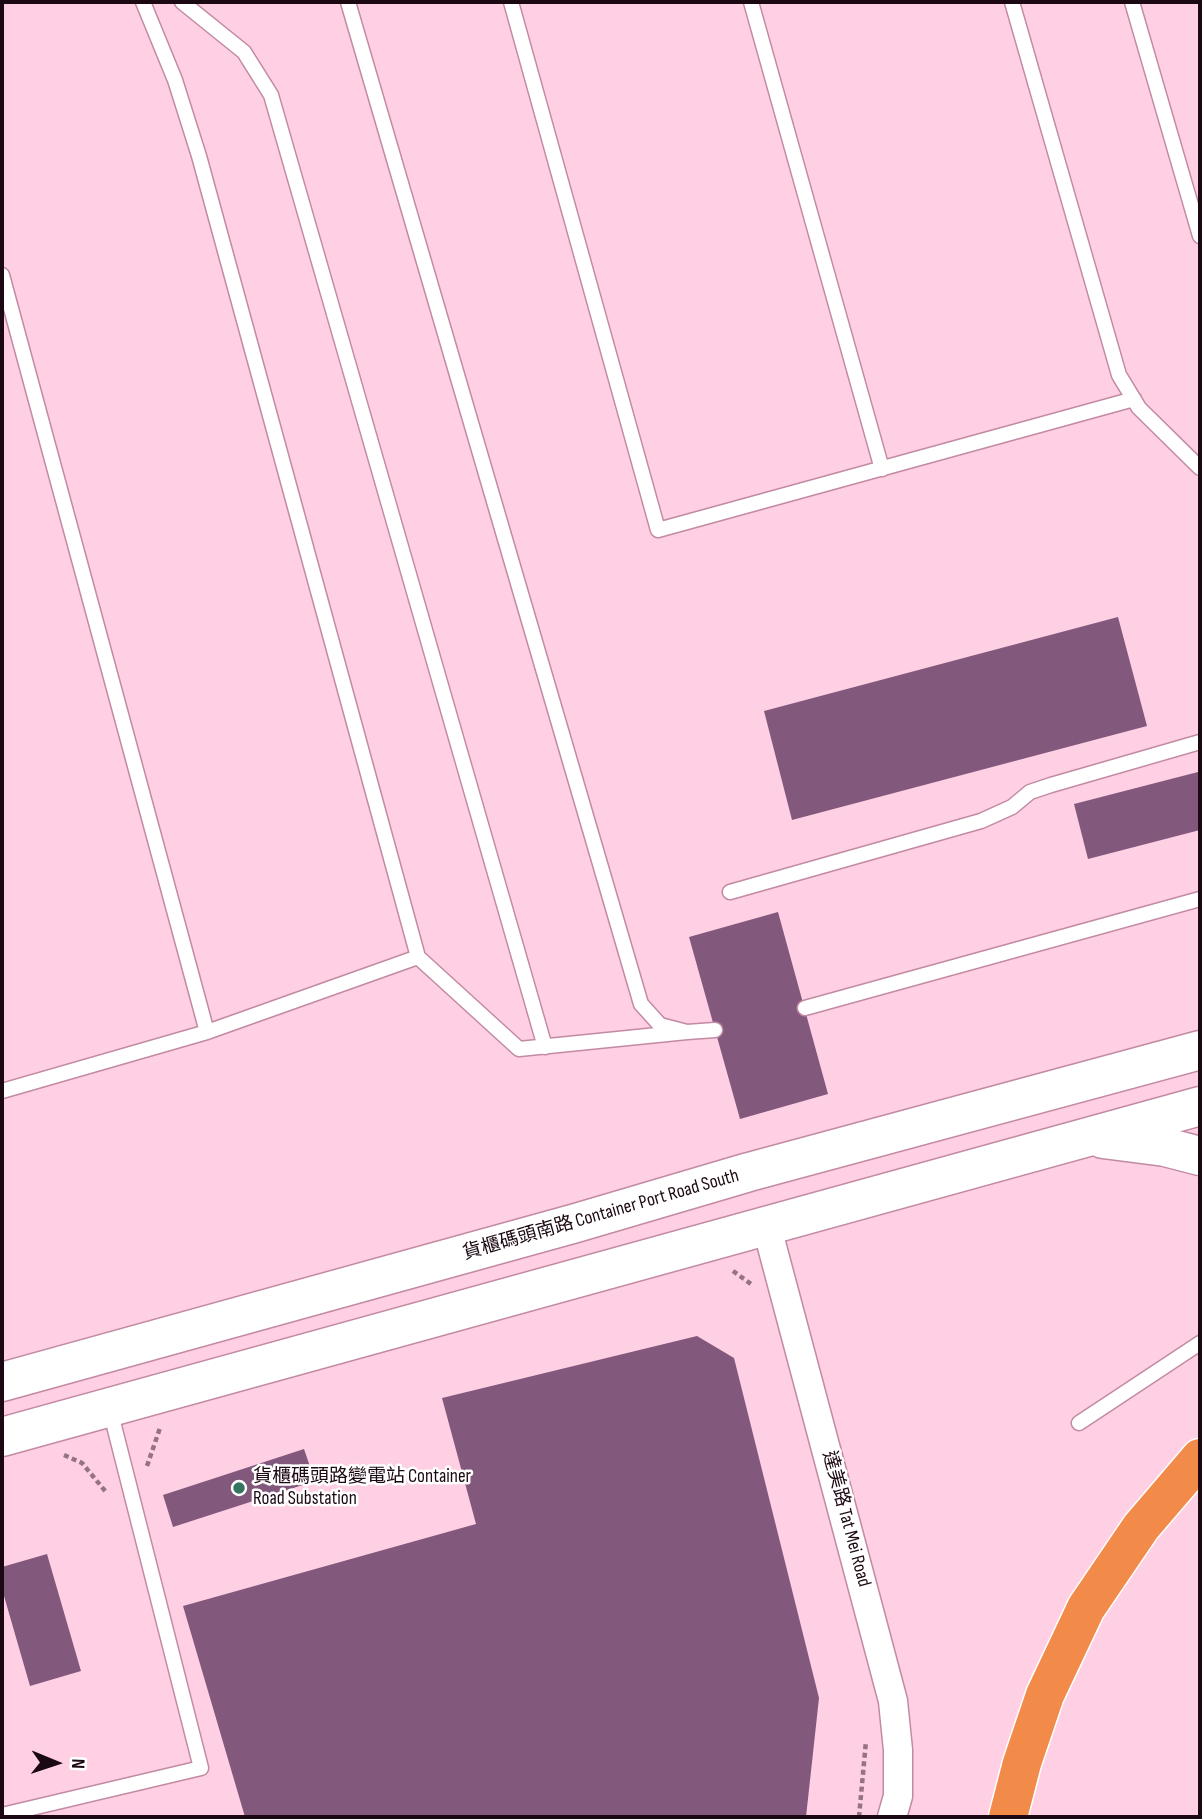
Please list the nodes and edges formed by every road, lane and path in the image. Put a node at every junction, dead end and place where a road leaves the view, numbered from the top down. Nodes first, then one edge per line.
1 (143, 2) edge
2 (182, 2) edge
3 (348, 2) edge
4 (511, 2) edge
5 (751, 2) edge
6 (1012, 2) edge
7 (1132, 2) edge
8 (1200, 236) edge
9 (2, 275) edge
10 (1134, 399) junction
11 (882, 468) junction
12 (1200, 468) edge
13 (1200, 742) edge
14 (730, 892) dead end
15 (1200, 899) edge
16 (418, 957) junction
17 (805, 1009) dead end
18 (715, 1030) dead end
19 (207, 1032) junction
20 (687, 1032) junction
21 (545, 1047) junction
22 (1200, 1050) edge
23 (2, 1091) edge
24 (1200, 1106) edge
25 (1082, 1137) junction
26 (1200, 1156) edge
27 (766, 1224) junction
28 (729, 1269) dead end
29 (758, 1291) dead end
30 (1200, 1343) edge
31 (2, 1382) edge
32 (110, 1408) junction
33 (167, 1419) dead end
34 (1079, 1423) dead end
35 (2, 1437) edge
36 (52, 1453) dead end
37 (1200, 1458) edge
38 (146, 1478) dead end
39 (109, 1502) dead end
40 (867, 1728) dead end
41 (2, 1815) edge
42 (859, 1817) edge
43 (892, 1817) edge
44 (1008, 1817) edge

1 - 16 lane
2 - 21 lane
3 - 20 lane
4 - 11 lane
5 - 11 lane
6 - 10 lane
7 - 8 lane
9 - 19 lane
10 - 11 lane
10 - 12 lane
13 - 14 lane
15 - 17 lane
16 - 19 lane
16 - 21 lane
18 - 20 lane
19 - 23 lane
20 - 21 lane
22 - 31 street, 貨櫃碼頭南路 Container Port Road South
24 - 25 street
25 - 26 street
25 - 27 street
27 - 32 street
27 - 43 street, 達美路 Tat Mei Road
28 - 29 path
30 - 34 lane
32 - 35 street
32 - 41 lane
33 - 38 path
36 - 39 path
37 - 44 highway
40 - 42 path

